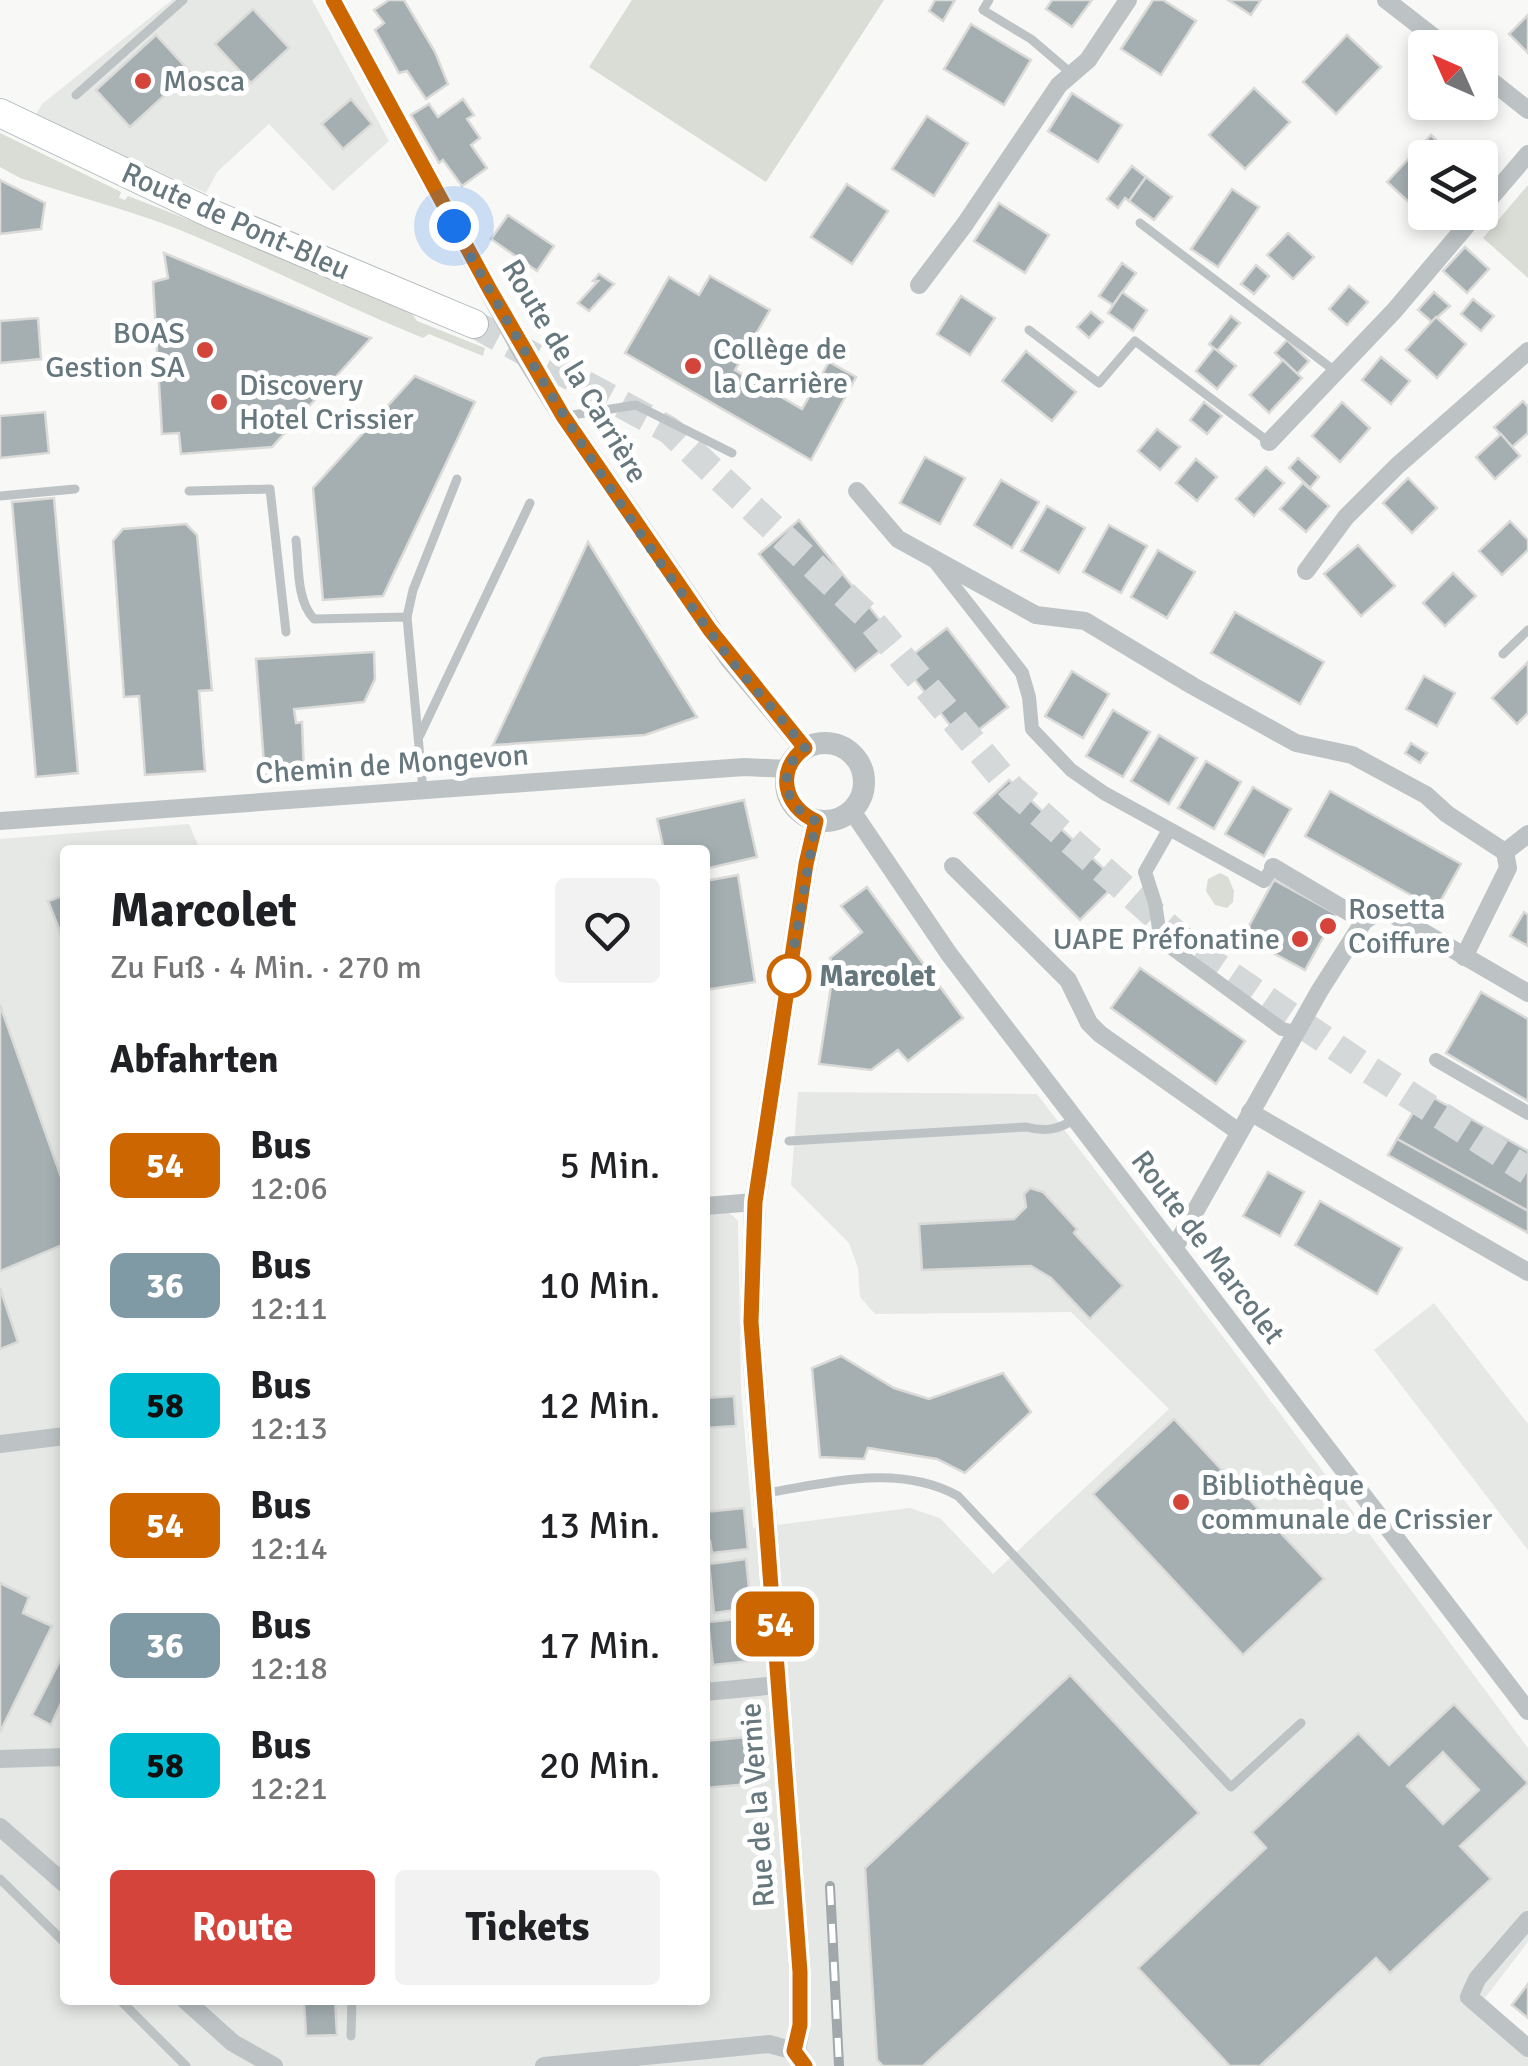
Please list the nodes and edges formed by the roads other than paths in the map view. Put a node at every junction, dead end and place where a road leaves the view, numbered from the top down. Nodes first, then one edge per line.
1 (184, 0) edge
2 (332, 0) edge
3 (989, 0) edge
4 (1128, 0) edge
5 (1386, 0) edge
6 (1425, 30) edge
7 (1072, 74) junction
8 (1498, 86) edge
9 (76, 95) dead end
10 (1528, 110) edge
11 (0, 114) edge
12 (1528, 154) edge
13 (1498, 189) edge
14 (1140, 223) dead end
15 (1462, 230) edge
16 (919, 285) dead end
17 (474, 324) tunnel mouth
18 (1030, 330) dead end
19 (1528, 351) edge
20 (1337, 372) junction
21 (563, 416) junction
22 (1269, 442) joint
23 (732, 453) dead end
24 (456, 479) dead end
25 (75, 489) dead end
26 (189, 491) dead end
27 (857, 491) dead end
28 (0, 496) edge
29 (530, 503) dead end
30 (296, 540) dead end
31 (931, 557) junction
32 (1306, 571) dead end
33 (408, 617) junction
34 (1528, 630) edge
35 (286, 632) dead end
36 (1503, 654) dead end
37 (418, 738) junction
38 (805, 748) junction
39 (788, 769) junction
40 (423, 790) junction
41 (852, 811) junction
42 (0, 821) edge
43 (816, 821) junction
44 (1169, 830) junction
45 (1528, 834) edge
46 (1505, 852) junction
47 (953, 866) dead end
48 (1273, 867) joint
49 (1364, 921) junction
50 (1464, 957) junction
51 (1528, 993) edge
52 (1296, 1032) junction
53 (1436, 1060) dead end
54 (1250, 1112) junction
55 (1528, 1114) edge
56 (1076, 1118) junction
57 (1238, 1132) junction
58 (789, 1141) dead end
59 (755, 1202) junction
60 (710, 1206) edge
61 (1175, 1247) junction
62 (1528, 1272) edge
63 (60, 1437) edge
64 (0, 1444) edge
65 (764, 1493) junction
66 (778, 1685) junction
67 (710, 1692) edge
68 (1528, 1711) edge
69 (1301, 1723) dead end
70 (60, 1757) edge
71 (0, 1759) edge
72 (0, 1827) edge
73 (0, 1880) edge
74 (60, 1880) edge
75 (1528, 1920) edge
76 (60, 1938) edge
77 (125, 2005) edge
78 (191, 2005) edge
79 (352, 2005) edge
80 (351, 2036) dead end
81 (1528, 2048) edge
82 (800, 2058) edge
83 (186, 2066) edge
84 (274, 2066) edge
85 (544, 2066) edge

1 - 9 lane
2 - 21 street, Route de la Carrière
3 - 7 lane
4 - 7 street
5 - 6 street
7 - 16 street
8 - 10 street
11 - 17 main road, Route de Pont-Bleu
12 - 13 street
14 - 20 lane
15 - 20 street
18 - 22 lane
19 - 32 street
20 - 22 street
21 - 23 lane
21 - 38 street, Route de la Carrière
24 - 33 lane
25 - 28 lane
26 - 35 lane
27 - 31 street
29 - 37 lane
30 - 33 lane
31 - 44 street
31 - 46 street
33 - 37 lane
34 - 36 lane
37 - 40 lane
38 - 39 street
38 - 41 street
39 - 40 street, Chemin de Mongevon
39 - 43 street
40 - 42 street, Chemin de Mongevon
41 - 43 street
41 - 56 street, Route de Marcolet
43 - 59 street, Rue de la Vernie
44 - 48 street
44 - 52 street
45 - 46 street
46 - 50 street
47 - 57 street
48 - 49 street
49 - 50 street
49 - 52 street
50 - 51 street
52 - 54 street
53 - 55 street
54 - 57 street
54 - 62 street
56 - 58 lane
56 - 61 street, Route de Marcolet
57 - 61 street
59 - 60 street
59 - 65 street, Rue de la Vernie
61 - 68 street, Route de Marcolet
63 - 64 street
65 - 66 street, Rue de la Vernie
65 - 69 lane
66 - 67 street
66 - 82 street, Rue de la Vernie
70 - 71 street
72 - 74 street
73 - 76 lane
75 - 81 street
77 - 83 lane
78 - 84 street
79 - 80 lane
82 - 85 street

